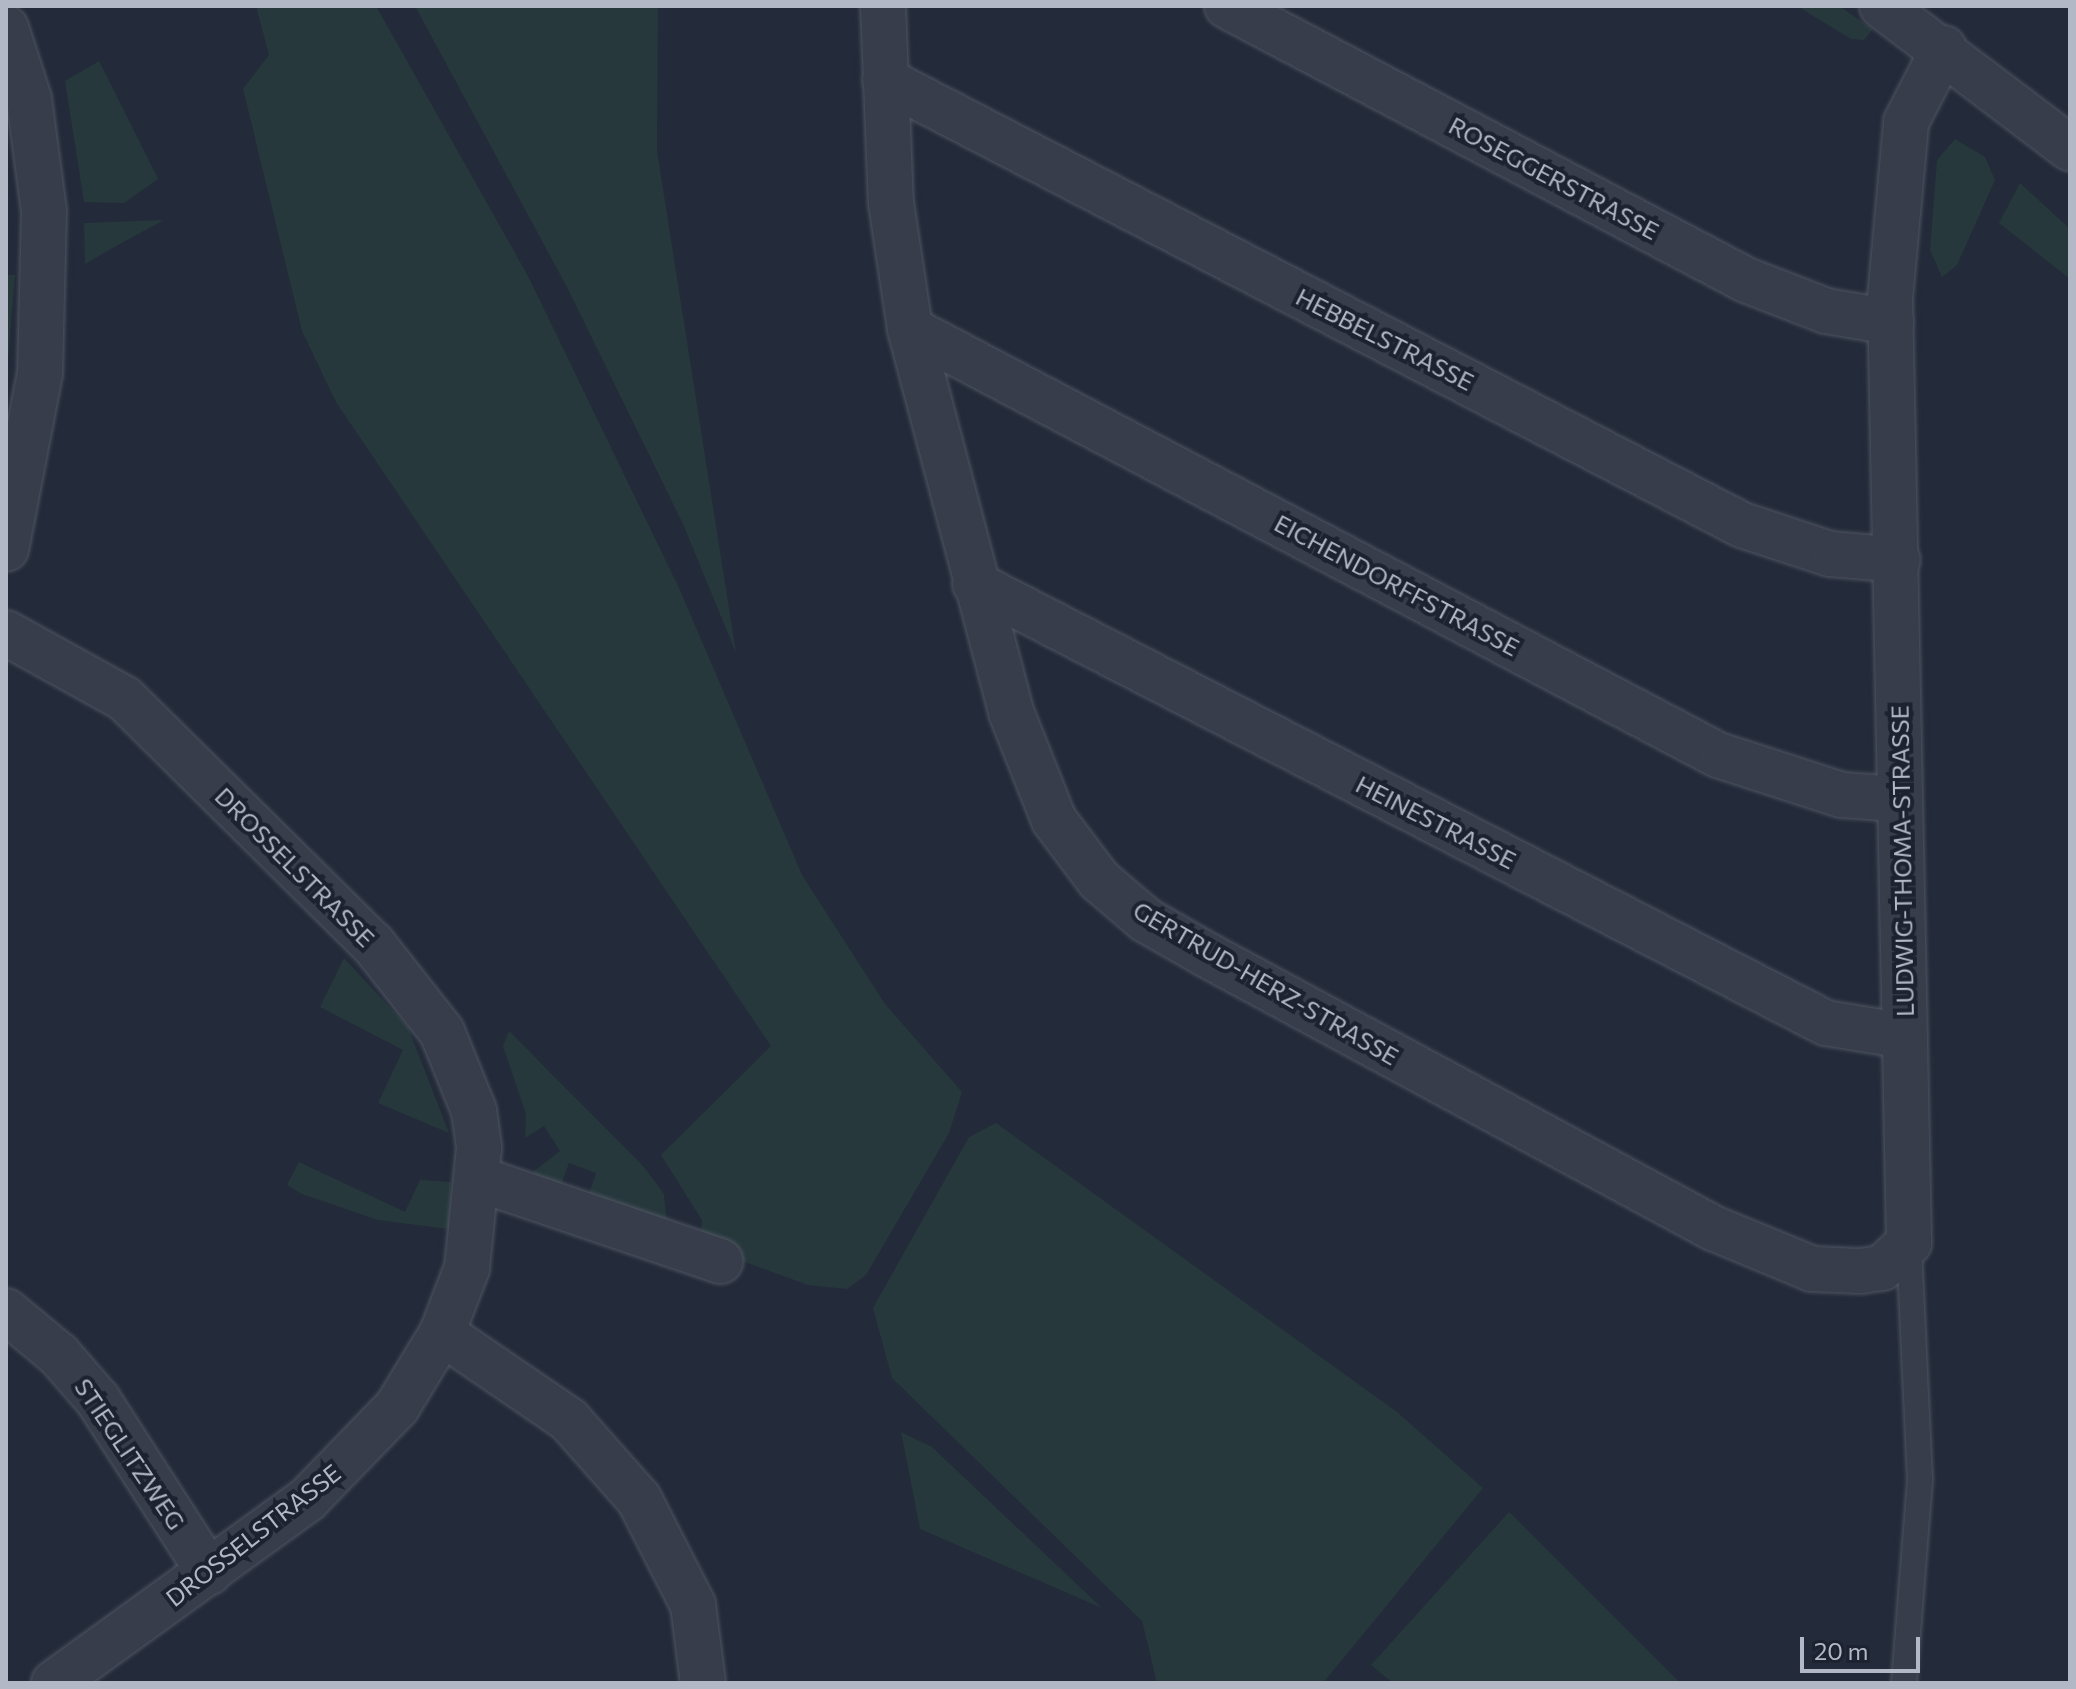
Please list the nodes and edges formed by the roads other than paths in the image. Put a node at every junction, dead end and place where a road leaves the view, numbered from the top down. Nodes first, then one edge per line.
1 (883, 6) edge
2 (1227, 6) edge
3 (1882, 6) edge
4 (6, 28) edge
5 (1944, 48) junction
6 (885, 80) junction
7 (2070, 148) edge
8 (1891, 322) junction
9 (910, 329) junction
10 (6, 549) edge
11 (1898, 560) junction
12 (975, 584) junction
13 (6, 633) edge
14 (1898, 799) junction
15 (1905, 1036) junction
16 (479, 1179) junction
17 (1909, 1243) junction
18 (720, 1261) dead end
19 (6, 1311) edge
20 (442, 1333) junction
21 (209, 1572) junction
22 (54, 1683) edge
23 (703, 1683) edge
24 (1904, 1683) edge

1 - 6 street, GERTRUD-HERZ-STRASSE
2 - 8 street, ROSEGGERSTRASSE
3 - 5 street
4 - 10 street
5 - 7 street
5 - 8 street, LUDWIG-THOMA-STRASSE
6 - 9 street, GERTRUD-HERZ-STRASSE
6 - 11 street, HEBBELSTRASSE
8 - 11 street, LUDWIG-THOMA-STRASSE
9 - 12 street, GERTRUD-HERZ-STRASSE
9 - 14 street, EICHENDORFFSTRASSE
11 - 14 street, LUDWIG-THOMA-STRASSE
12 - 15 street, HEINESTRASSE
12 - 17 street, GERTRUD-HERZ-STRASSE
13 - 16 street, DROSSELSTRASSE
14 - 15 street, LUDWIG-THOMA-STRASSE
15 - 17 street, LUDWIG-THOMA-STRASSE
16 - 18 street
16 - 20 street, DROSSELSTRASSE
17 - 24 lane, LUDWIG-THOMA-STRASSE
19 - 21 street, STIEGLITZWEG
20 - 21 street, DROSSELSTRASSE
20 - 23 street
21 - 22 street, DROSSELSTRASSE

